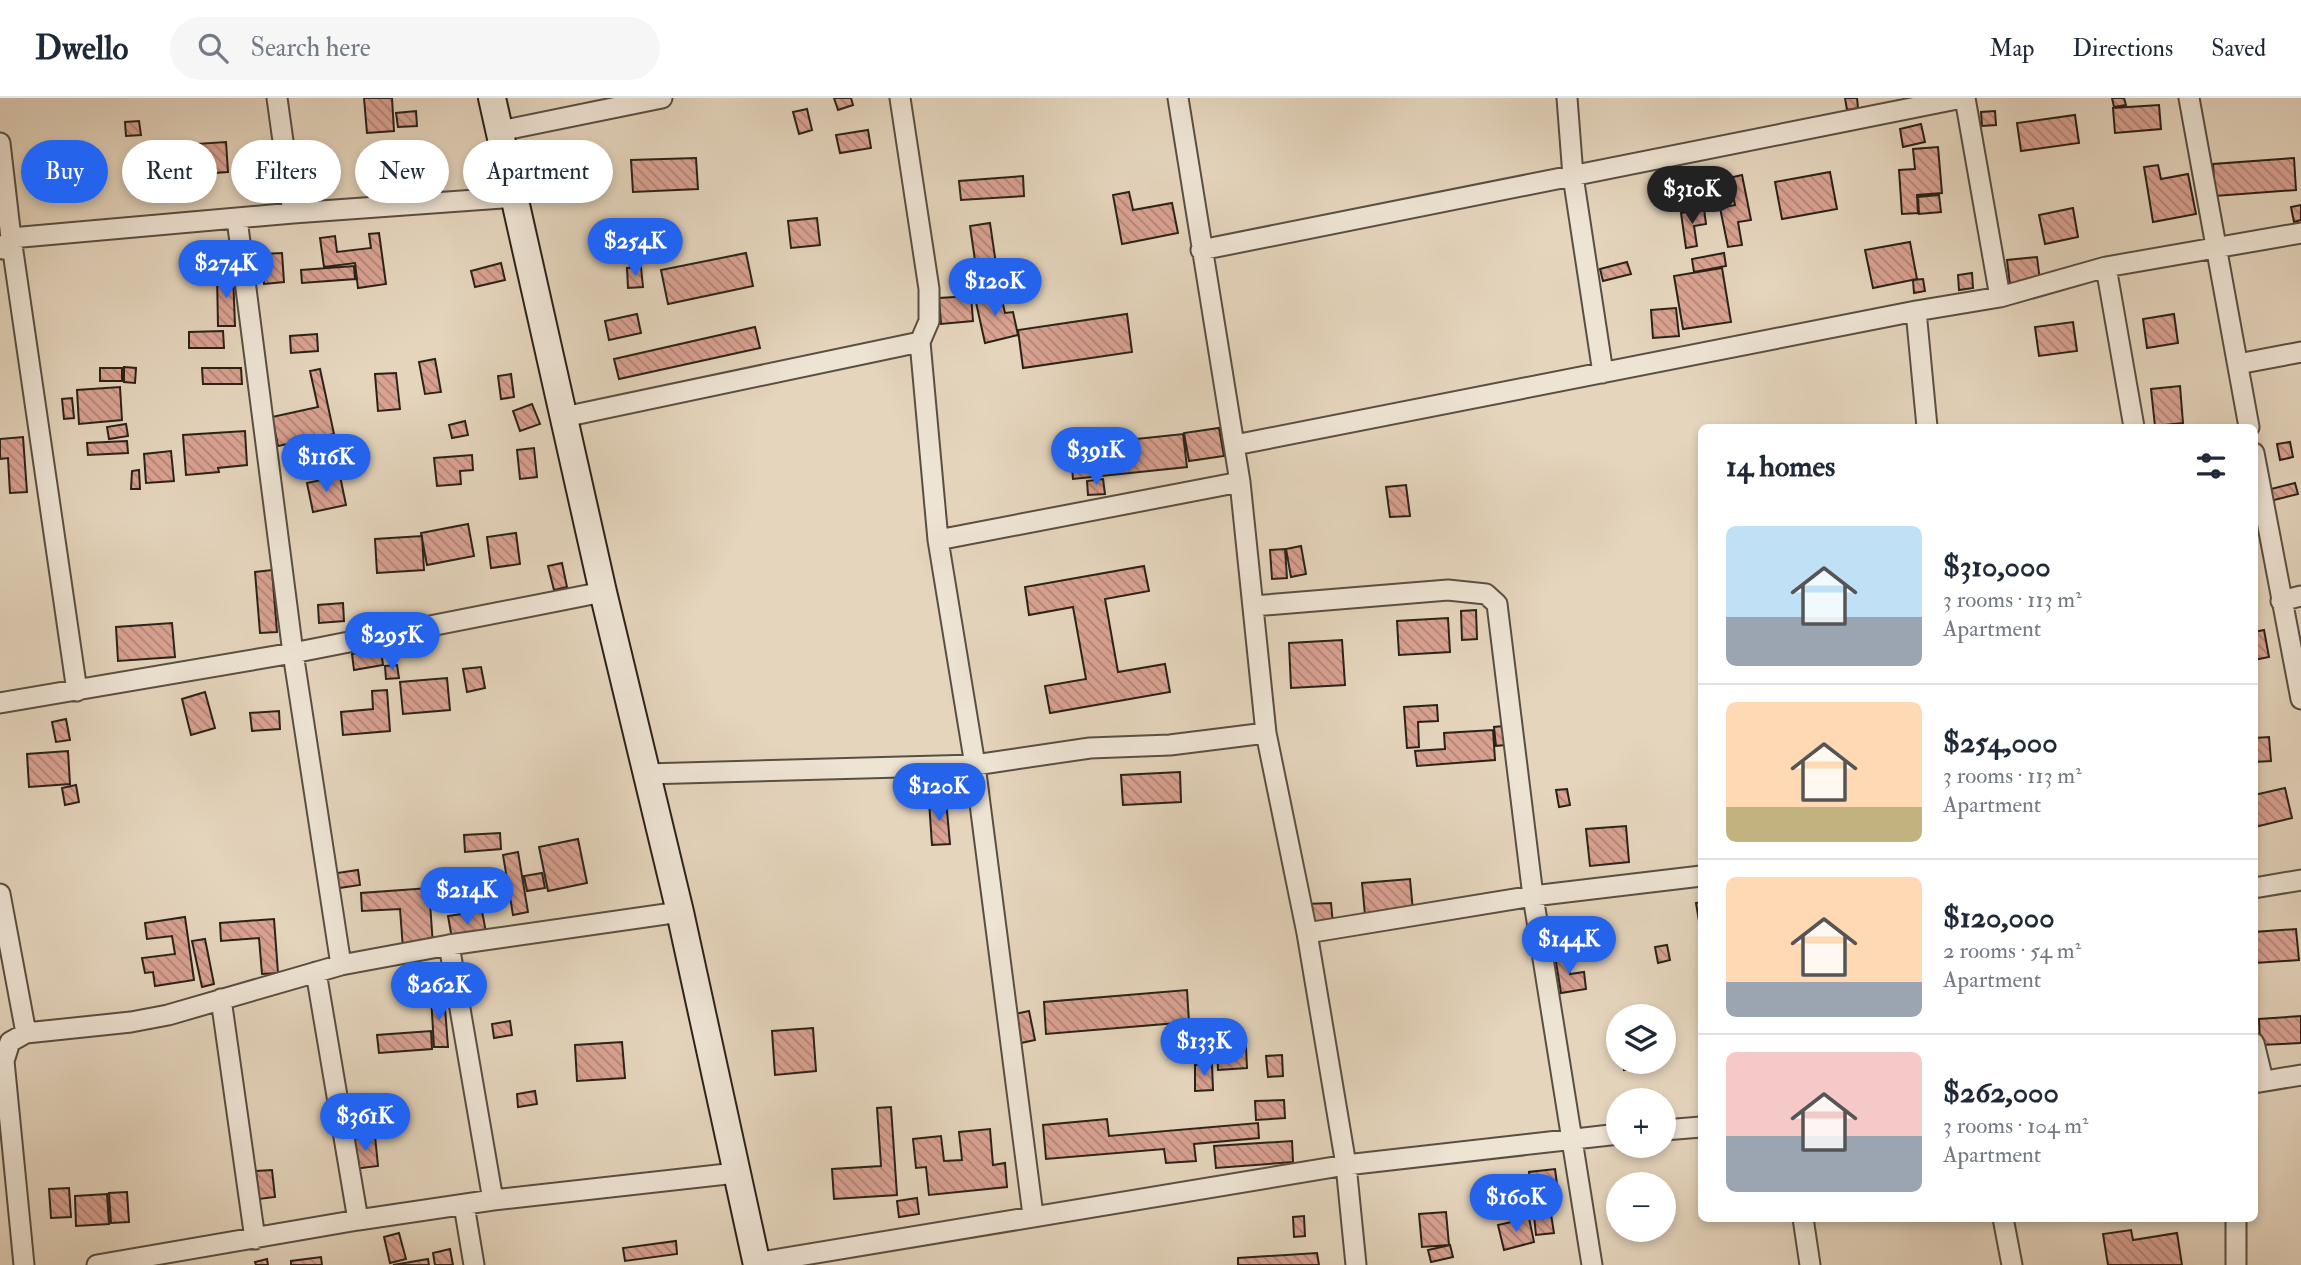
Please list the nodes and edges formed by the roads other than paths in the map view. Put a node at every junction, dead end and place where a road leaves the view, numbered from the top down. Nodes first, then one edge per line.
1 (277, 98) edge
2 (492, 98) edge
3 (662, 98) edge
4 (900, 98) edge
5 (1178, 98) edge
6 (1567, 98) edge
7 (1964, 98) edge
8 (2189, 98) edge
9 (500, 131) junction
10 (502, 140) edge
11 (0, 143) edge
12 (1573, 176) junction
13 (463, 201) edge
14 (517, 203) edge
15 (293, 213) junction
16 (237, 219) junction
17 (2301, 233) edge
18 (5, 245) edge
19 (2217, 248) junction
20 (1201, 250) junction
21 (2106, 267) junction
22 (2000, 297) junction
23 (1916, 311) junction
24 (920, 342) junction
25 (2301, 352) edge
26 (2238, 364) junction
27 (1603, 373) junction
28 (564, 417) junction
29 (1927, 424) edge
30 (2133, 424) edge
31 (2248, 424) edge
32 (1235, 445) junction
33 (2258, 475) edge
34 (1240, 482) junction
35 (939, 540) junction
36 (603, 592) junction
37 (2301, 596) edge
38 (2281, 601) junction
39 (1253, 606) junction
40 (293, 653) junction
41 (77, 691) junction
42 (2301, 699) edge
43 (0, 704) edge
44 (1266, 733) junction
45 (975, 765) junction
46 (645, 774) junction
47 (1698, 876) edge
48 (2301, 880) edge
49 (2258, 887) edge
50 (0, 894) edge
51 (1533, 895) junction
52 (680, 912) junction
53 (1307, 933) junction
54 (449, 946) junction
55 (341, 965) junction
56 (316, 972) junction
57 (221, 999) junction
58 (26, 1033) junction
59 (2301, 1075) edge
60 (2258, 1082) edge
61 (1698, 1127) edge
62 (1676, 1129) edge
63 (1606, 1135) edge
64 (1571, 1138) junction
65 (1346, 1165) junction
66 (736, 1173) junction
67 (493, 1200) junction
68 (464, 1205) junction
69 (1033, 1215) junction
70 (358, 1220) junction
71 (1804, 1222) edge
72 (2004, 1222) edge
73 (2236, 1222) edge
74 (255, 1239) junction
75 (173, 1258) edge
76 (756, 1264) edge
77 (24, 1265) edge
78 (97, 1265) edge
79 (474, 1265) edge
80 (1356, 1265) edge
81 (1592, 1265) edge
82 (1810, 1265) edge
83 (2012, 1265) edge
84 (2236, 1265) edge

1 - 15 street
2 - 9 main road
3 - 9 street
4 - 24 street
5 - 20 street
6 - 12 street
7 - 12 street
7 - 22 street
8 - 19 street
9 - 10 main road
11 - 18 street
12 - 20 street
12 - 27 street
13 - 15 street
14 - 28 main road
15 - 16 street
16 - 18 street
16 - 40 street
17 - 19 street
18 - 41 street
19 - 21 street
19 - 26 street
20 - 32 street
21 - 22 street
21 - 30 street
22 - 23 street
23 - 27 street
23 - 29 street
24 - 28 street
24 - 35 street
25 - 26 street
26 - 31 street
27 - 32 street
28 - 36 main road
32 - 34 street
33 - 38 street
34 - 35 street
34 - 39 street
35 - 45 street
36 - 40 street
36 - 46 main road
37 - 38 street
38 - 42 street
39 - 44 street
39 - 51 street
40 - 41 street
40 - 55 street
41 - 43 street
44 - 45 street
44 - 53 street
45 - 46 street
45 - 69 street
46 - 52 main road
47 - 51 street
48 - 49 street
50 - 58 street
51 - 53 street
51 - 64 street
52 - 54 street
52 - 66 main road
53 - 65 street
54 - 55 street
54 - 67 street
55 - 56 street
56 - 57 street
56 - 70 street
57 - 58 street
57 - 74 street
58 - 77 street
59 - 60 street
61 - 62 street
63 - 64 street
64 - 65 street
64 - 81 street
65 - 69 street
65 - 80 street
66 - 67 street
66 - 76 main road
67 - 68 street
68 - 70 street
68 - 79 street
69 - 76 street
70 - 74 street
71 - 82 street
72 - 83 street
73 - 84 street
74 - 75 street
75 - 78 street

